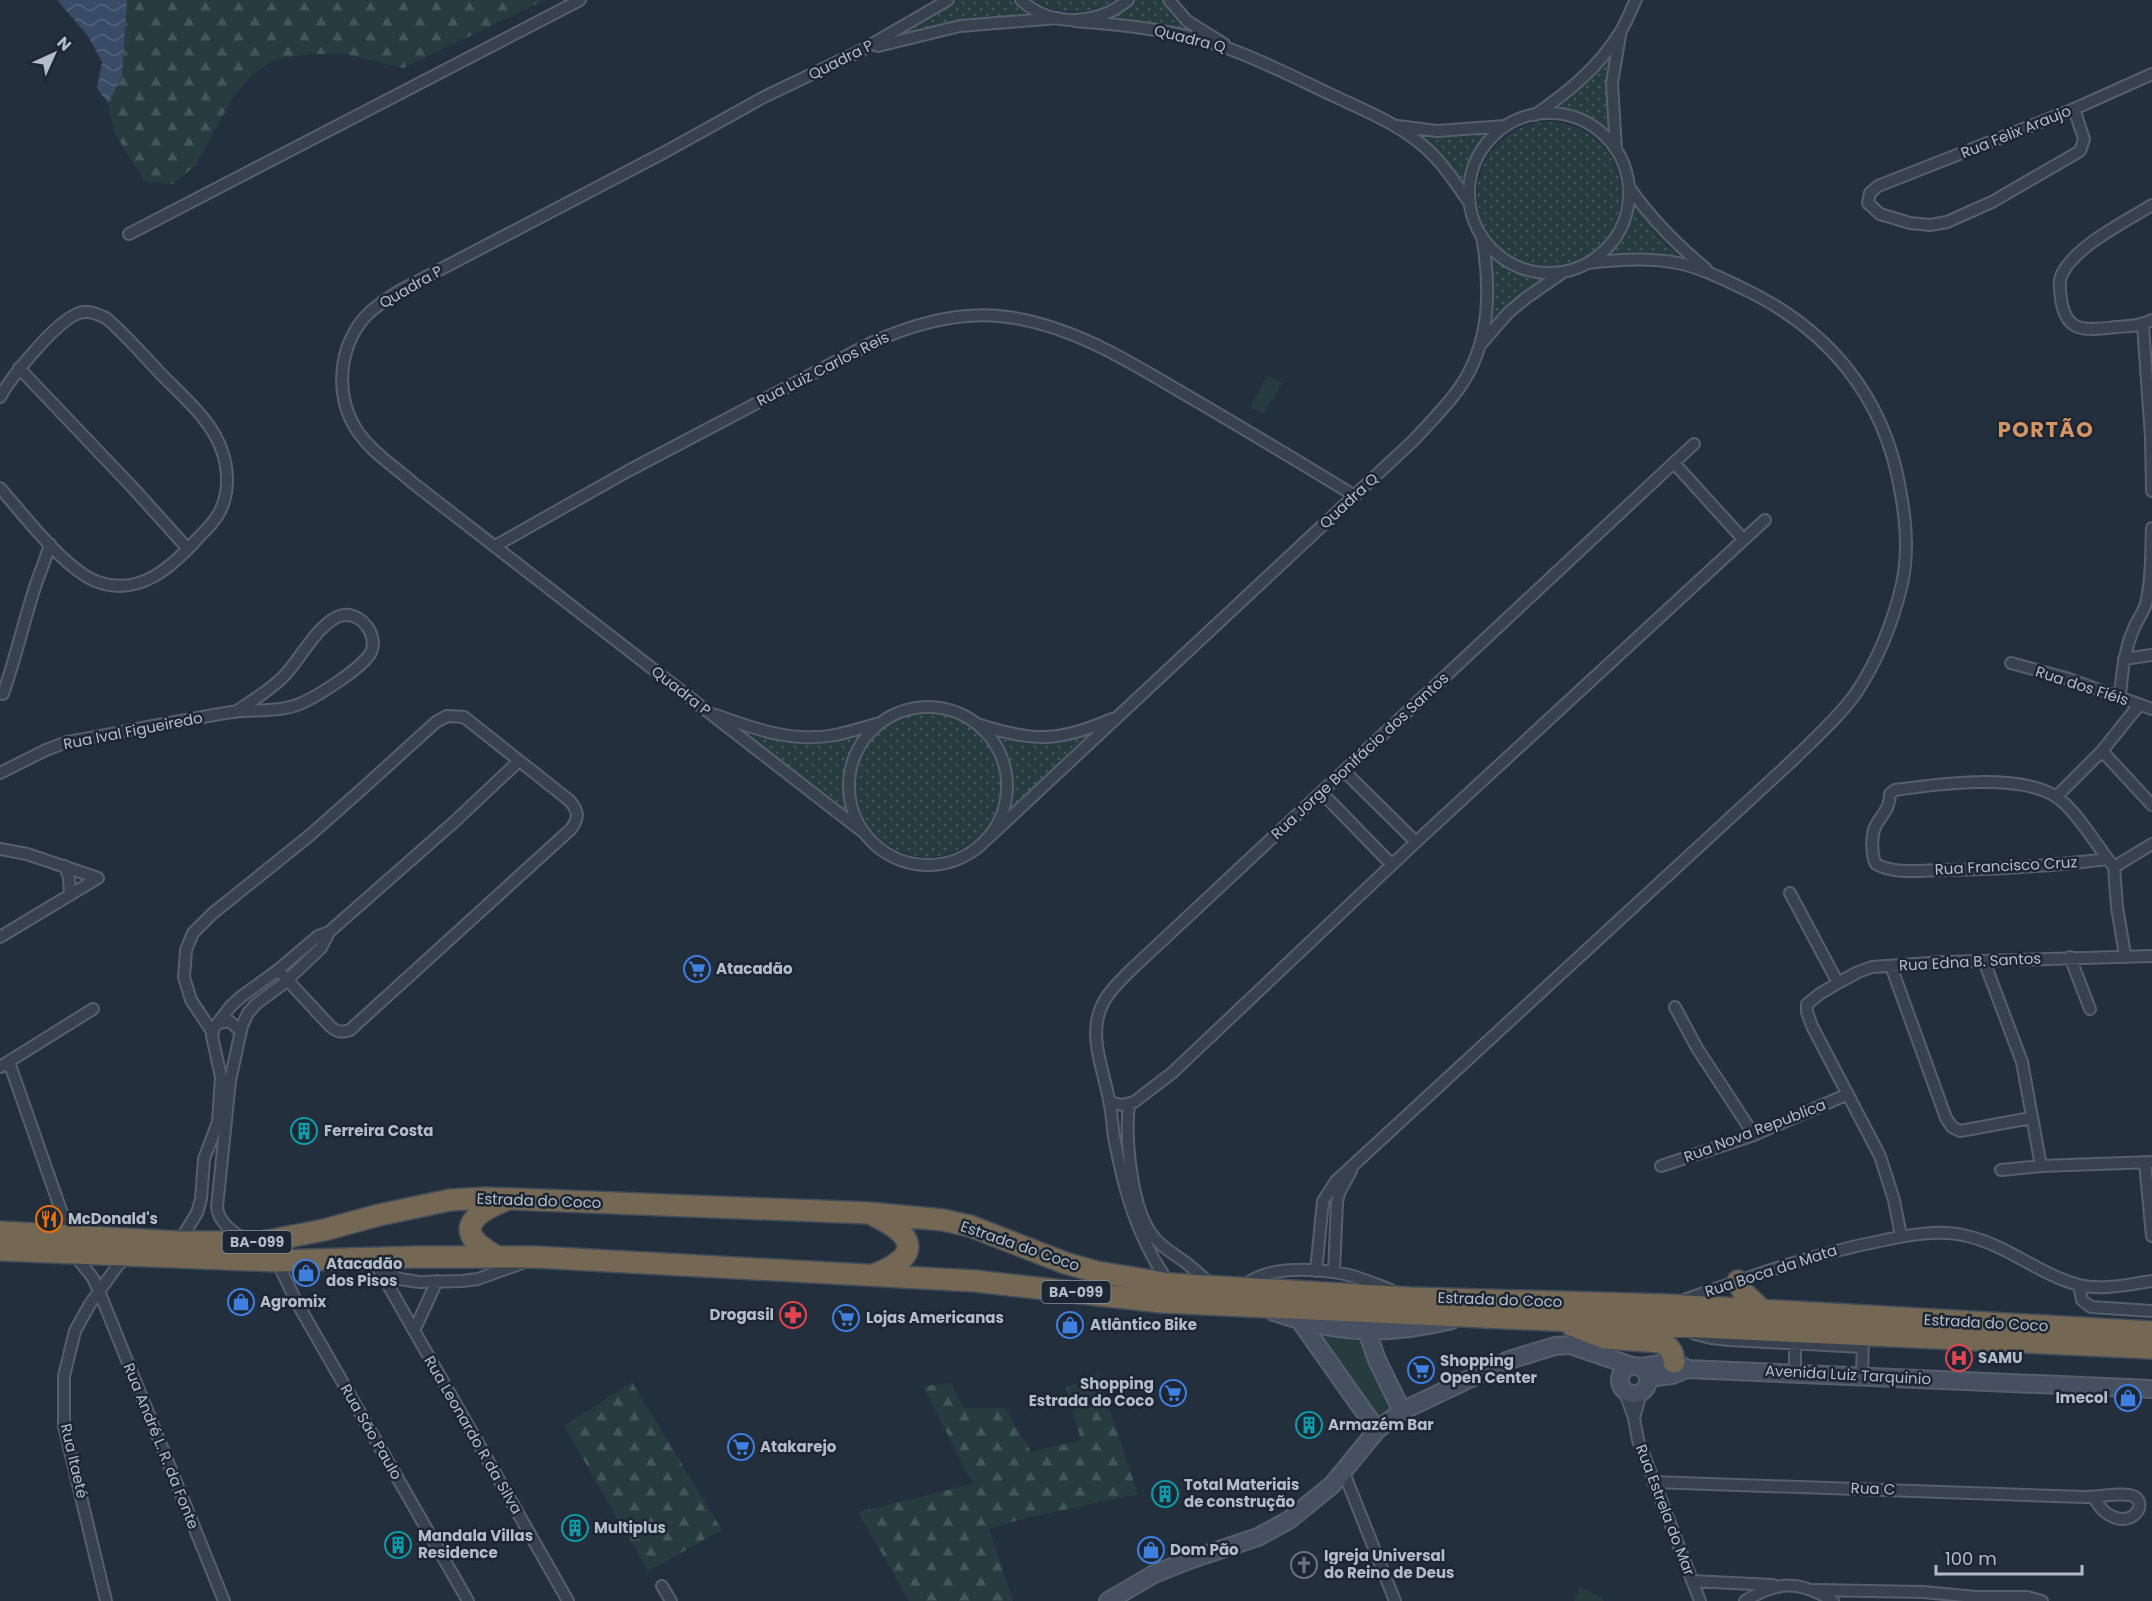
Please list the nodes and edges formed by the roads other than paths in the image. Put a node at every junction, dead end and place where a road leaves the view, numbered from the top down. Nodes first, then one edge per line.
1 (580, 0) edge
2 (948, 0) edge
3 (1021, 0) edge
4 (1128, 0) edge
5 (1169, 0) edge
6 (1636, 0) edge
7 (1058, 18) junction
8 (1075, 21) junction
9 (1620, 33) junction
10 (1234, 50) junction
11 (860, 51) junction
12 (2152, 74) edge
13 (2074, 109) junction
14 (1534, 115) junction
15 (1397, 125) junction
16 (1505, 126) junction
17 (1616, 151) junction
18 (1629, 187) junction
19 (1470, 205) junction
20 (2152, 206) edge
21 (129, 234) dead end
22 (1482, 236) junction
23 (1588, 263) junction
24 (1563, 272) junction
25 (1708, 272) junction
26 (2148, 322) edge
27 (1482, 344) junction
28 (19, 368) junction
29 (0, 397) edge
30 (2150, 406) edge
31 (2151, 437) edge
32 (1694, 444) dead end
33 (1674, 464) junction
34 (0, 488) edge
35 (2152, 491) edge
36 (1355, 496) junction
37 (1765, 520) dead end
38 (2152, 528) edge
39 (1743, 540) junction
40 (50, 544) junction
41 (495, 546) junction
42 (188, 549) junction
43 (61, 554) junction
44 (45, 564) junction
45 (2149, 605) edge
46 (2152, 656) edge
47 (2124, 659) junction
48 (2011, 663) dead end
49 (269, 690) junction
50 (3, 694) dead end
51 (2120, 697) junction
52 (2139, 705) junction
53 (278, 708) junction
54 (2152, 709) edge
55 (706, 711) junction
56 (235, 712) junction
57 (1118, 716) junction
58 (876, 724) junction
59 (980, 725) junction
60 (2102, 751) junction
61 (519, 761) junction
62 (1344, 771) junction
63 (0, 773) edge
64 (1322, 793) junction
65 (2056, 797) junction
66 (2152, 805) edge
67 (863, 832) junction
68 (986, 840) junction
69 (1416, 842) junction
70 (2152, 844) edge
71 (0, 849) edge
72 (2111, 863) junction
73 (1392, 865) junction
74 (65, 866) junction
75 (1790, 893) dead end
76 (70, 895) junction
77 (328, 932) junction
78 (0, 937) edge
79 (2125, 955) junction
80 (2152, 956) edge
81 (2070, 957) junction
82 (1984, 961) junction
83 (1891, 966) junction
84 (278, 970) junction
85 (287, 980) junction
86 (1838, 983) junction
87 (1675, 1007) dead end
88 (93, 1009) dead end
89 (2090, 1009) dead end
90 (215, 1028) junction
91 (241, 1031) junction
92 (219, 1062) junction
93 (233, 1063) junction
94 (4, 1065) edge
95 (1848, 1094) junction
96 (1110, 1102) junction
97 (1129, 1104) junction
98 (2031, 1118) junction
99 (1754, 1135) junction
100 (2149, 1163) edge
101 (1661, 1166) dead end
102 (2041, 1166) junction
103 (2001, 1170) dead end
104 (1128, 1174) junction
105 (201, 1183) junction
106 (219, 1184) junction
107 (1334, 1192) junction
108 (509, 1198) junction
109 (869, 1213) junction
110 (1139, 1219) junction
111 (0, 1232) edge
112 (1901, 1236) junction
113 (2152, 1236) edge
114 (179, 1242) junction
115 (247, 1243) junction
116 (72, 1245) junction
117 (0, 1250) edge
118 (1335, 1254) junction
119 (129, 1255) junction
120 (1317, 1255) junction
121 (496, 1256) junction
122 (536, 1257) junction
123 (356, 1258) junction
124 (277, 1261) junction
125 (379, 1269) junction
126 (1316, 1270) junction
127 (1334, 1272) junction
128 (874, 1275) junction
129 (437, 1281) junction
130 (1738, 1281) junction
131 (2152, 1281) edge
132 (1170, 1284) junction
133 (2079, 1285) junction
134 (1212, 1286) junction
135 (1242, 1288) junction
136 (99, 1291) junction
137 (1411, 1298) junction
138 (1257, 1306) junction
139 (1763, 1311) junction
140 (2152, 1311) edge
141 (1667, 1315) junction
142 (1467, 1316) junction
143 (1559, 1320) junction
144 (1300, 1321) junction
145 (414, 1331) junction
146 (1366, 1331) junction
147 (2152, 1332) edge
148 (1863, 1341) junction
149 (1795, 1345) junction
150 (2152, 1348) edge
151 (1680, 1365) junction
152 (1795, 1373) junction
153 (1862, 1376) junction
154 (1634, 1379) junction
155 (2152, 1389) edge
156 (1402, 1411) junction
157 (1634, 1418) junction
158 (1377, 1430) junction
159 (1344, 1473) junction
160 (1653, 1482) junction
161 (2093, 1497) dead end
162 (1692, 1581) junction
163 (1782, 1585) junction
164 (662, 1586) dead end
165 (1815, 1590) junction
166 (1973, 1599) edge
167 (106, 1601) edge
168 (224, 1601) edge
169 (468, 1601) edge
170 (568, 1601) edge
171 (671, 1601) edge
172 (1108, 1601) edge
173 (1395, 1601) edge
174 (1700, 1601) edge
175 (1745, 1601) edge
176 (1833, 1601) edge
177 (2042, 1601) edge

1 - 21 street
2 - 11 street, Quadra P
3 - 7 street
4 - 8 street
5 - 10 street
6 - 9 street
7 - 8 street, Quadra Q
7 - 11 street
8 - 10 street, Quadra Q
9 - 14 street
9 - 17 street
10 - 15 street, Quadra Q
11 - 41 street, Quadra P
12 - 13 street, Rua Felix Araujo
13 - 13 street, Rua Felix Araujo
14 - 16 street
14 - 17 street
15 - 16 street, Quadra Q
15 - 19 street, Quadra Q
16 - 19 street
17 - 18 street
18 - 23 street
18 - 25 street
19 - 22 street
20 - 26 street
22 - 24 street
22 - 27 street, Quadra Q
23 - 24 street
23 - 25 street
24 - 27 street
25 - 107 street
26 - 30 street
27 - 36 street, Quadra Q
28 - 29 street
28 - 42 street
28 - 42 street
30 - 31 street
31 - 35 street
32 - 33 street, Rua Jorge Bonifácio dos Santos
33 - 39 street
33 - 62 street, Rua Jorge Bonifácio dos Santos
34 - 40 street
36 - 41 street, Rua Luiz Carlos Reis
36 - 57 street, Quadra Q
37 - 39 street
38 - 45 street
39 - 69 street
40 - 43 street
40 - 44 street
41 - 55 street, Quadra P
42 - 43 street
43 - 44 street
44 - 50 street
45 - 47 street
46 - 47 street
47 - 51 street
48 - 51 street, Rua dos Fiéis
49 - 53 street
49 - 53 street, Rua Ival Figueiredo
49 - 56 street, Rua Ival Figueiredo
51 - 52 street, Rua dos Fiéis
52 - 54 street, Rua dos Fiéis
52 - 60 street
53 - 56 street, Rua Ival Figueiredo
55 - 58 street
55 - 67 street, Quadra P
56 - 63 street, Rua Ival Figueiredo
57 - 59 street
57 - 68 street
58 - 59 street
58 - 67 street
59 - 68 street
60 - 65 street
60 - 66 street
61 - 77 street
61 - 85 street
61 - 90 street
62 - 64 street, Rua Jorge Bonifácio dos Santos
62 - 69 street
64 - 73 street
64 - 96 street, Rua Jorge Bonifácio dos Santos
65 - 72 street
65 - 72 street, Rua Francisco Cruz
67 - 68 street
69 - 73 street
70 - 72 street
71 - 74 street
72 - 79 street
73 - 97 street
74 - 76 street
74 - 76 street
75 - 86 street
76 - 78 street
77 - 84 street
77 - 85 street
79 - 80 street, Rua Edna B. Santos
79 - 81 street, Rua Edna B. Santos
81 - 82 street, Rua Edna B. Santos
81 - 89 street
82 - 83 street, Rua Edna B. Santos
82 - 98 street
83 - 86 street, Rua Edna B. Santos
83 - 98 street
84 - 85 street
84 - 90 street
85 - 91 street
86 - 95 street, Rua Edna B. Santos
87 - 99 street
88 - 94 street
90 - 91 street
90 - 92 street
91 - 93 street
92 - 93 street
92 - 105 street
93 - 106 street
94 - 116 street
95 - 99 street, Rua Nova Republica
95 - 112 street
96 - 97 street
96 - 104 street, Rua Jorge Bonifácio dos Santos
97 - 104 street
98 - 102 street
99 - 101 street, Rua Nova Republica
100 - 102 street
100 - 113 street
102 - 103 street
104 - 110 street
105 - 106 street
105 - 114 street
106 - 115 street
107 - 118 street
107 - 120 street
108 - 109 highway, Estrada do Coco / BA-099
108 - 115 highway, Estrada do Coco / BA-099
108 - 121 highway
109 - 128 highway
109 - 132 highway, Estrada do Coco / BA-099
110 - 132 street
110 - 134 street
111 - 116 highway, Estrada do Coco / BA-099
112 - 130 street, Rua Boca da Mata
112 - 133 street, Rua Boca da Mata
114 - 115 highway, Estrada do Coco / BA-099
114 - 116 highway, Estrada do Coco / BA-099
116 - 117 highway, Estrada do Coco / BA-099
116 - 119 highway, Estrada do Coco / BA-099
116 - 136 street, Rua André L. R. da Fonte
118 - 120 street
118 - 127 street
119 - 124 highway, Estrada do Coco / BA-099
119 - 136 street
120 - 126 street
121 - 122 highway, Estrada do Coco / BA-099
121 - 123 highway, Estrada do Coco / BA-099
122 - 128 highway, Estrada do Coco / BA-099
122 - 129 street
123 - 124 highway, Estrada do Coco / BA-099
123 - 125 street
124 - 169 street, Rua São Paulo
125 - 129 street
125 - 145 street, Rua Leonardo R da Silva
126 - 127 street
126 - 135 street
127 - 137 street
128 - 138 highway, Estrada do Coco / BA-099
129 - 145 street
130 - 139 highway
130 - 141 street, Rua Boca da Mata
131 - 133 street, Rua Boca da Mata
132 - 134 highway, Estrada do Coco / BA-099
133 - 140 street
134 - 135 highway, Estrada do Coco / BA-099
135 - 137 highway, Estrada do Coco / BA-099
136 - 167 street, Rua Itaeté
136 - 168 street, Rua André L. R. da Fonte
137 - 141 highway, Estrada do Coco / BA-099
138 - 142 highway, Estrada do Coco / BA-099
138 - 144 street
139 - 141 highway, Estrada do Coco / BA-099
139 - 147 highway, Estrada do Coco / BA-099
141 - 143 highway, Estrada do Coco / BA-099
141 - 148 highway, Estrada do Coco / BA-099
141 - 149 street
142 - 143 highway, Estrada do Coco / BA-099
142 - 146 street
143 - 151 highway
144 - 146 street
144 - 158 street
145 - 170 street, Rua Leonardo R da Silva
146 - 156 street
148 - 149 street
148 - 150 highway, Estrada do Coco / BA-099
148 - 153 street
149 - 152 street
151 - 152 street, Avenida Luiz Tarquinio
151 - 154 street, Avenida Luiz Tarquinio
152 - 153 street, Avenida Luiz Tarquinio
153 - 155 street, Avenida Luiz Tarquinio
154 - 156 street
154 - 157 street, Rua Estrela do Mar
154 - 157 street, Rua Estrela do Mar
156 - 158 street
157 - 160 street, Rua Estrela do Mar
158 - 159 street
159 - 172 street
159 - 173 street
160 - 161 street, Rua C
160 - 162 street, Rua Estrela do Mar
162 - 163 street
162 - 174 street, Rua Estrela do Mar
163 - 165 street
163 - 175 street
164 - 171 street
165 - 166 street
165 - 176 street
166 - 177 street

